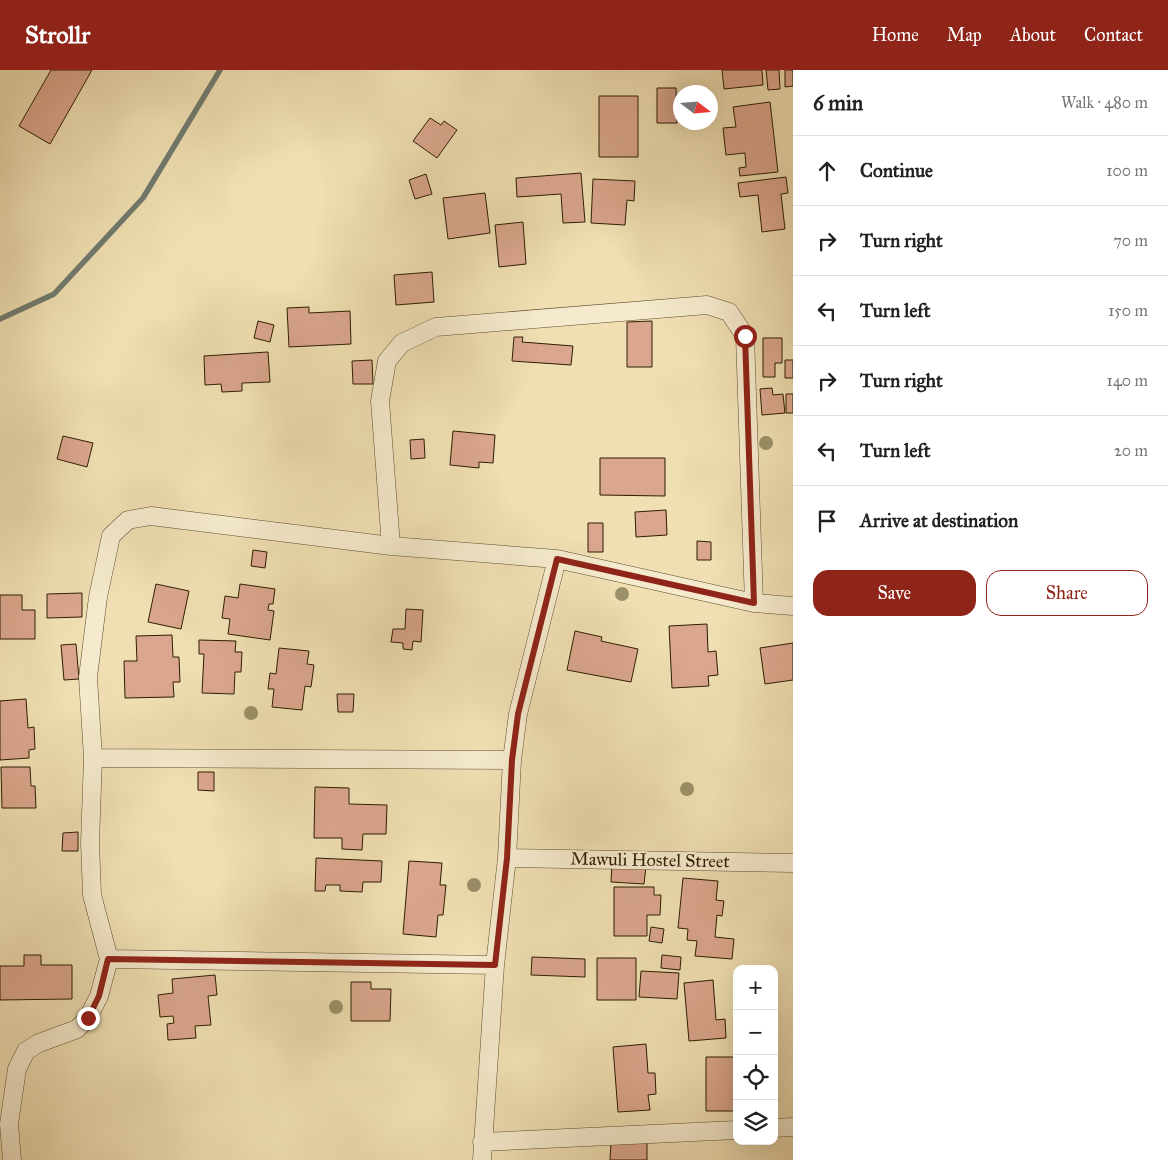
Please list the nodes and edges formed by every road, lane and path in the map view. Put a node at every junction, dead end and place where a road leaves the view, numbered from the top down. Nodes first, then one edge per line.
1 (391, 546) junction
2 (557, 559) junction
3 (754, 603) junction
4 (793, 606) edge
5 (93, 758) junction
6 (512, 760) junction
7 (507, 858) junction
8 (793, 863) edge
9 (108, 959) junction
10 (495, 965) junction
11 (793, 1127) edge
12 (778, 1128) edge
13 (733, 1130) edge
14 (482, 1142) junction
15 (12, 1160) edge
16 (482, 1160) edge

1 - 2 street
1 - 3 street
1 - 5 street
2 - 3 street
2 - 6 street
3 - 4 street
5 - 6 street
5 - 9 street
6 - 7 street
7 - 8 street, Mawuli Hostel Street
7 - 10 street
9 - 10 street
9 - 15 street
10 - 14 street
11 - 12 street
13 - 14 street
14 - 16 street

